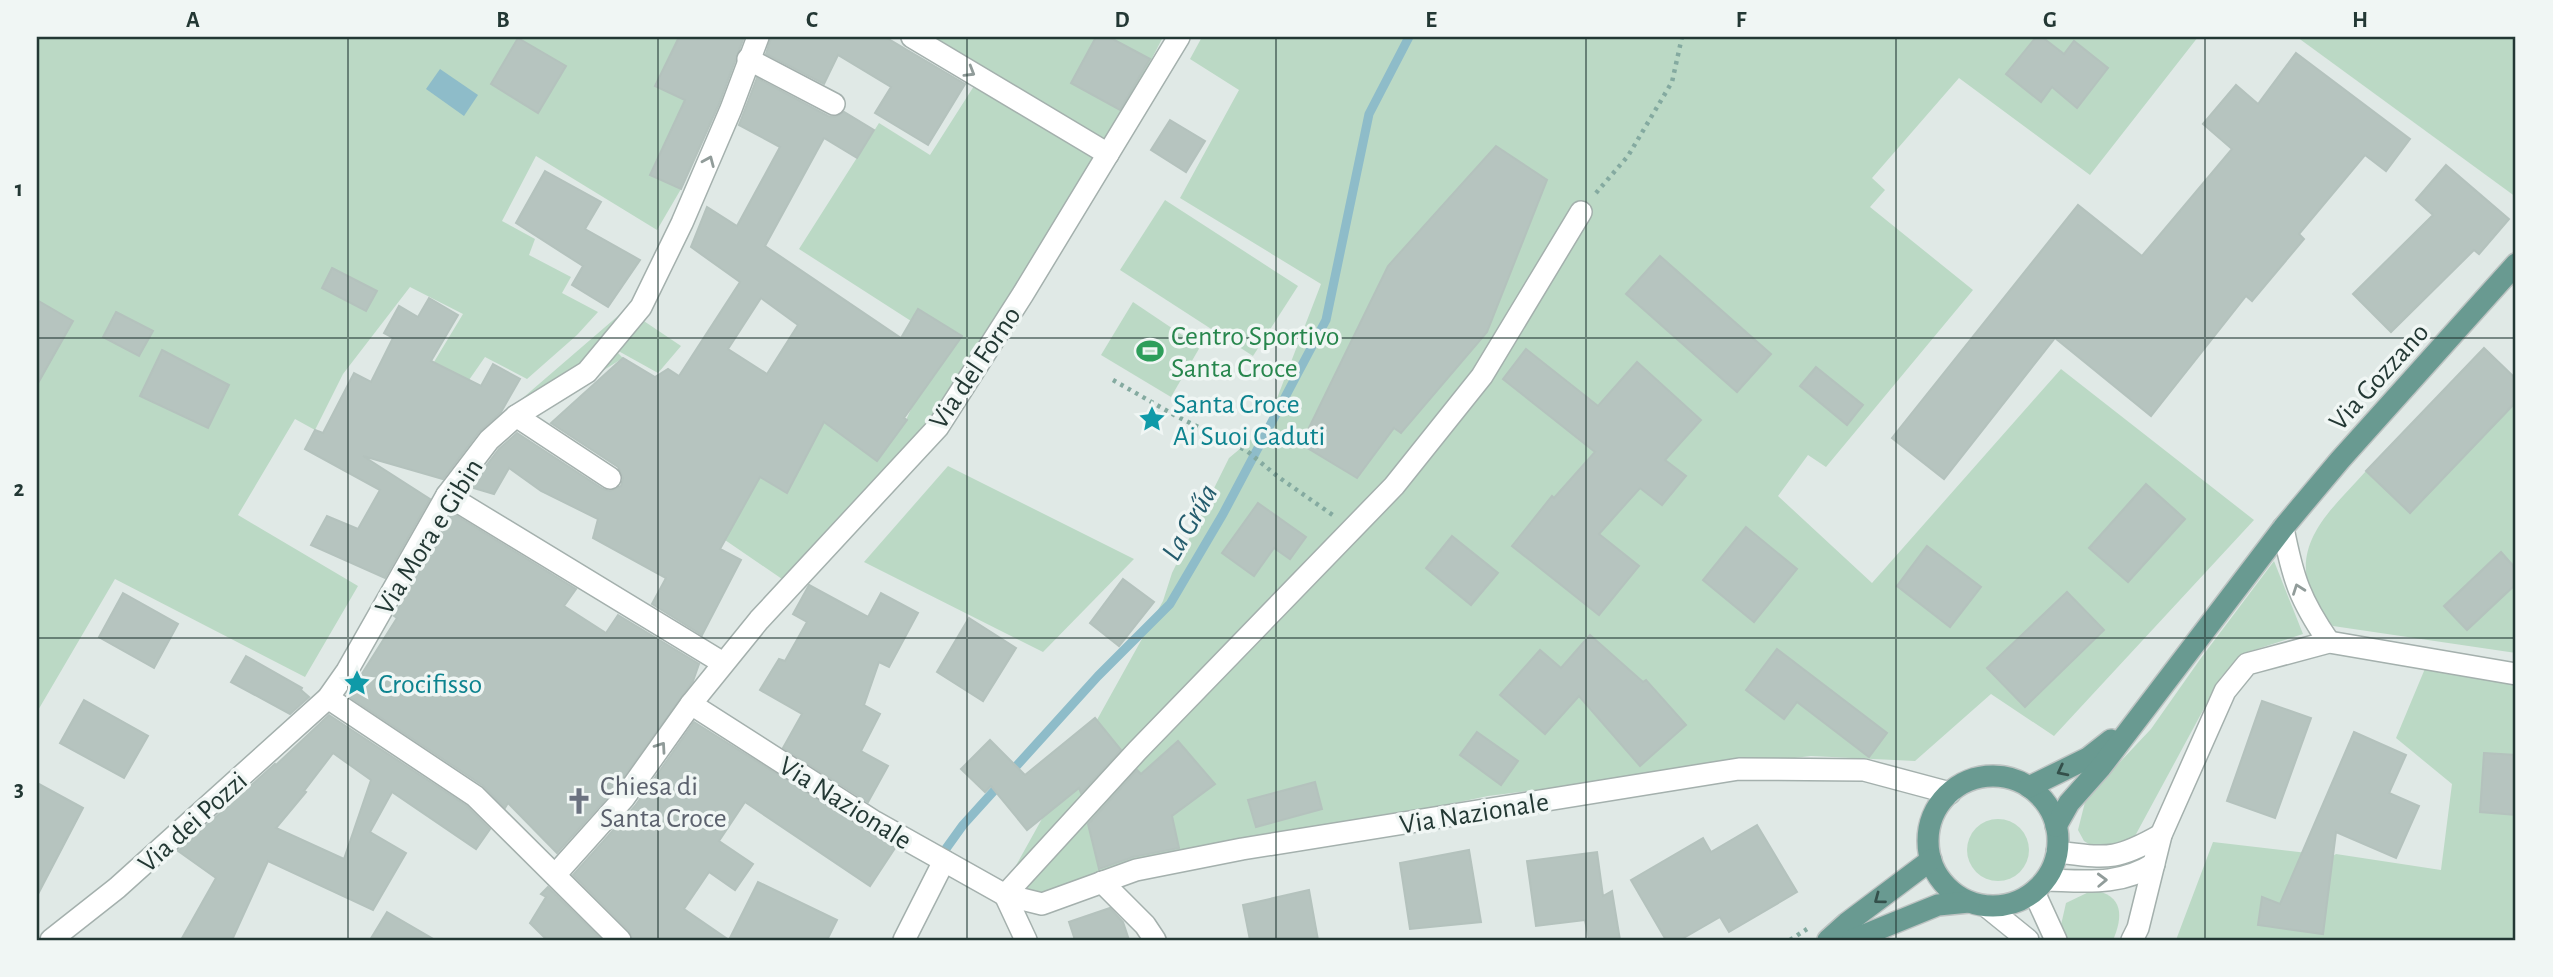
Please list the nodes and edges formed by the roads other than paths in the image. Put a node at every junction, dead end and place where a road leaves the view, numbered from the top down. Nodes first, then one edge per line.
1 (758, 37) edge
2 (912, 37) edge
3 (1178, 37) edge
4 (748, 59) junction
5 (834, 104) dead end
6 (1108, 154) junction
7 (1581, 212) road end
8 (2516, 264) edge
9 (516, 416) junction
10 (610, 478) dead end
11 (447, 495) junction
12 (2283, 528) junction
13 (2329, 642) junction
14 (723, 663) junction
15 (2516, 674) edge
16 (328, 698) junction
17 (691, 704) junction
18 (2132, 723) junction
19 (2029, 787) junction
20 (1950, 793) junction
21 (2056, 826) junction
22 (2161, 835) junction
23 (2057, 852) junction
24 (1931, 860) junction
25 (944, 861) junction
26 (2154, 864) junction
27 (555, 875) junction
28 (1102, 883) junction
29 (2040, 886) junction
30 (1004, 895) junction
31 (1977, 904) junction
32 (51, 940) edge
33 (620, 940) edge
34 (904, 940) edge
35 (1026, 940) edge
36 (1155, 940) edge
37 (1828, 940) edge
38 (1852, 940) edge
39 (2028, 940) edge
40 (2056, 940) edge
41 (2132, 940) edge

1 - 4 street, Via Mora e Gibin
2 -> 6 street
3 - 6 street, Via del Forno
4 - 5 street
9 -> 4 street, Via Mora e Gibin
6 - 14 street, Via del Forno
7 - 30 street
8 - 12 main road, Via Gozzano
9 - 10 street
9 - 11 street, Via Mora e Gibin
11 - 14 street
11 - 16 street, Via Mora e Gibin
13 -> 12 street
12 - 18 main road, Via Gozzano
13 - 15 street
13 - 22 street
14 - 17 street, Via del Forno
16 - 27 street
16 - 32 street, Via dei Pozzi
17 - 25 street, Via Nazionale
27 -> 17 street, Via del Forno
18 -> 19 main road, Via Gozzano
18 - 21 main road, Via Gozzano
19 - 20 main road
19 - 21 main road
20 - 24 main road
20 - 28 street, Via Nazionale
21 - 23 main road
22 - 23 street
22 - 26 street
23 - 29 main road
24 - 31 main road
24 -> 37 main road
25 - 30 street, Via Nazionale
25 - 34 street
29 -> 26 street
26 - 41 street
27 - 33 street
28 - 30 street, Via Nazionale
28 - 36 street
29 - 31 main road
29 - 40 street
30 - 35 street
31 - 38 main road
31 - 39 street

